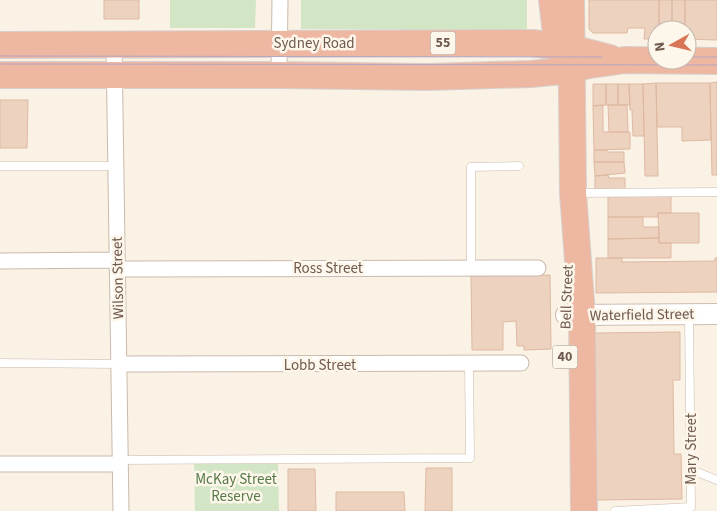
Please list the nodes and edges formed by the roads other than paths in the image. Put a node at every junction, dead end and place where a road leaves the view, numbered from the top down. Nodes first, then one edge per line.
1 (280, 0) edge
2 (552, 0) edge
3 (571, 0) edge
4 (114, 44) junction
5 (279, 44) junction
6 (0, 45) edge
7 (565, 58) junction
8 (717, 61) edge
9 (0, 75) edge
10 (115, 75) junction
11 (279, 75) junction
12 (0, 166) edge
13 (116, 166) junction
14 (519, 166) dead end
15 (717, 192) edge
16 (573, 198) junction
17 (0, 261) edge
18 (117, 264) junction
19 (471, 268) junction
20 (538, 268) dead end
21 (689, 314) junction
22 (717, 314) edge
23 (574, 315) junction
24 (0, 363) edge
25 (119, 364) junction
26 (468, 364) junction
27 (521, 364) dead end
28 (120, 462) junction
29 (0, 464) edge
30 (692, 470) junction
31 (717, 480) edge
32 (121, 511) edge
33 (568, 511) edge
34 (584, 511) edge
35 (615, 511) edge

1 - 5 street
2 - 7 highway, Bell Street / 40
3 - 7 highway, Bell Street / 40
4 - 5 highway, Sydney Road / 55
4 - 6 highway, Sydney Road / 55
4 - 10 street, Wilson Street
5 - 7 highway, Sydney Road / 55
5 - 11 street
7 - 8 highway, Sydney Road / 55
7 - 11 highway, Sydney Road / 55
7 - 16 highway, Bell Street / 40
9 - 10 highway, Sydney Road / 55
10 - 11 highway, Sydney Road / 55
10 - 13 street, Wilson Street
12 - 13 lane
13 - 18 street, Wilson Street
14 - 19 lane
15 - 16 lane
16 - 23 highway, Bell Street / 40
17 - 18 street, Ross Street
18 - 19 street, Ross Street
18 - 25 street, Wilson Street
19 - 20 street, Ross Street
21 - 22 street, Waterfield Street
21 - 23 street, Waterfield Street
21 - 30 lane, Mary Street
23 - 33 highway, Bell Street / 40
23 - 34 highway, Bell Street / 40
24 - 25 lane
25 - 26 street, Lobb Street
25 - 28 street, Wilson Street
26 - 27 street, Lobb Street
26 - 28 lane
28 - 29 street
28 - 32 street, Wilson Street
30 - 31 lane
30 - 35 lane, Mary Street

